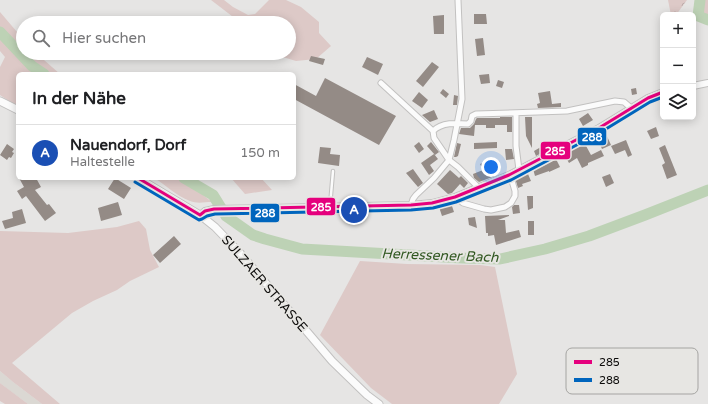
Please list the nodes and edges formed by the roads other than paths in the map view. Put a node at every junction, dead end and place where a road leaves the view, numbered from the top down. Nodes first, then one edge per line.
1 (458, 0) edge
2 (381, 83) dead end
3 (708, 83) edge
4 (696, 85) edge
5 (660, 93) edge
6 (0, 101) edge
7 (631, 108) junction
8 (16, 109) edge
9 (516, 113) junction
10 (457, 123) junction
11 (433, 131) junction
12 (449, 160) junction
13 (518, 170) junction
14 (334, 171) dead end
15 (509, 175) junction
16 (141, 180) edge
17 (479, 188) junction
18 (455, 197) junction
19 (411, 205) junction
20 (330, 206) junction
21 (200, 215) junction
22 (378, 404) edge

1 - 10 street
2 - 11 street
3 - 4 street
5 - 7 street
6 - 8 main road
7 - 9 street
7 - 13 street
9 - 10 street
9 - 13 street
10 - 11 street
10 - 12 street
11 - 12 street
12 - 17 street
12 - 19 street
13 - 15 street
14 - 20 lane
15 - 17 street
15 - 18 street
16 - 21 main road, SULZAER STRASSE
17 - 18 street
18 - 19 street
19 - 20 street
20 - 21 street
21 - 22 main road, SULZAER STRASSE

